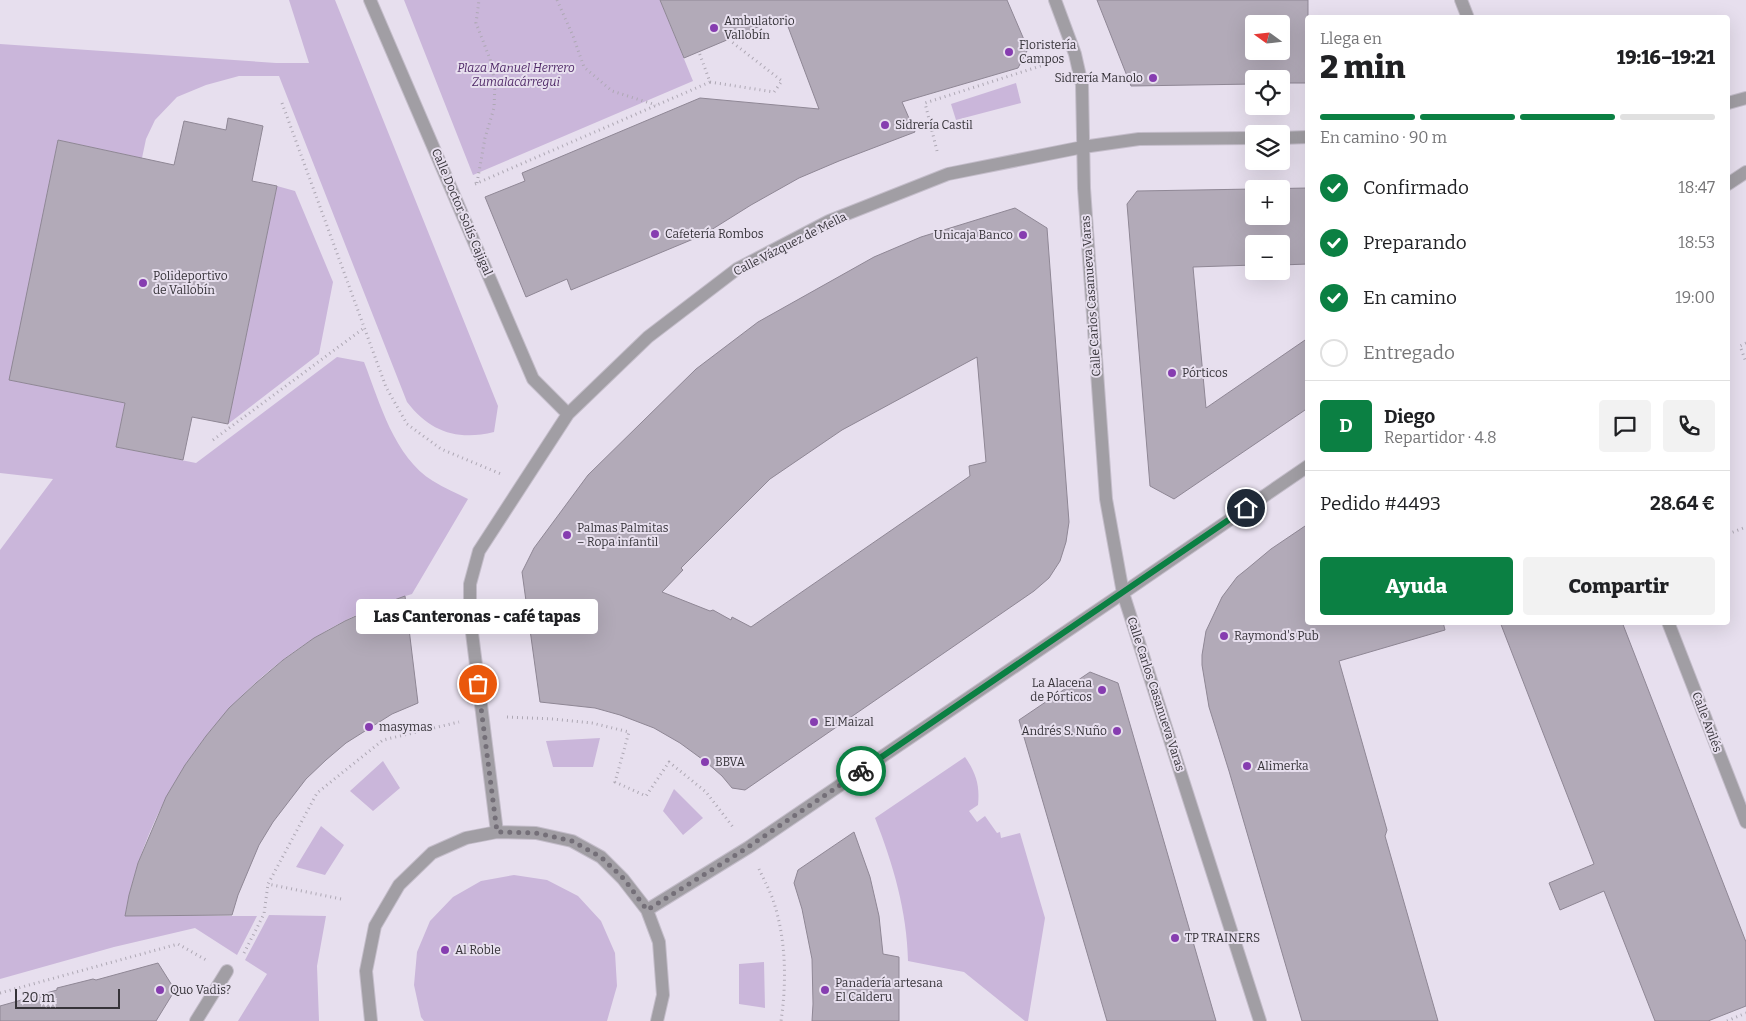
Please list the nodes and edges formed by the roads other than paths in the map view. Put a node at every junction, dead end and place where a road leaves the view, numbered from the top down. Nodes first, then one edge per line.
1 (370, 0) edge
2 (1055, 0) edge
3 (1461, 0) edge
4 (1467, 15) edge
5 (1746, 98) edge
6 (1730, 102) edge
7 (1305, 137) edge
8 (1245, 138) edge
9 (1290, 138) edge
10 (1083, 147) junction
11 (1746, 172) edge
12 (1730, 183) edge
13 (568, 414) junction
14 (1305, 468) edge
15 (1123, 593) junction
16 (1669, 625) edge
17 (1746, 822) edge
18 (497, 832) junction
19 (647, 910) junction
20 (227, 971) road end
21 (196, 1021) edge
22 (371, 1021) edge
23 (657, 1021) edge
24 (1260, 1021) edge

1 - 13 street, Calle Doctor Solís Cajigal
2 - 10 street, Calle Carlos Casanueva Varas
3 - 4 street
5 - 6 street
7 - 9 street
8 - 10 street, Calle Vázquez de Mella
10 - 13 street, Calle Vázquez de Mella
10 - 15 street, Calle Carlos Casanueva Varas
11 - 12 street
13 - 18 street, Calle Vázquez de Mella
14 - 15 street
15 - 19 street
15 - 24 street, Calle Carlos Casanueva Varas
16 - 17 street, Calle Avilés
18 - 19 street
18 - 22 street
19 - 23 street
20 - 21 street

